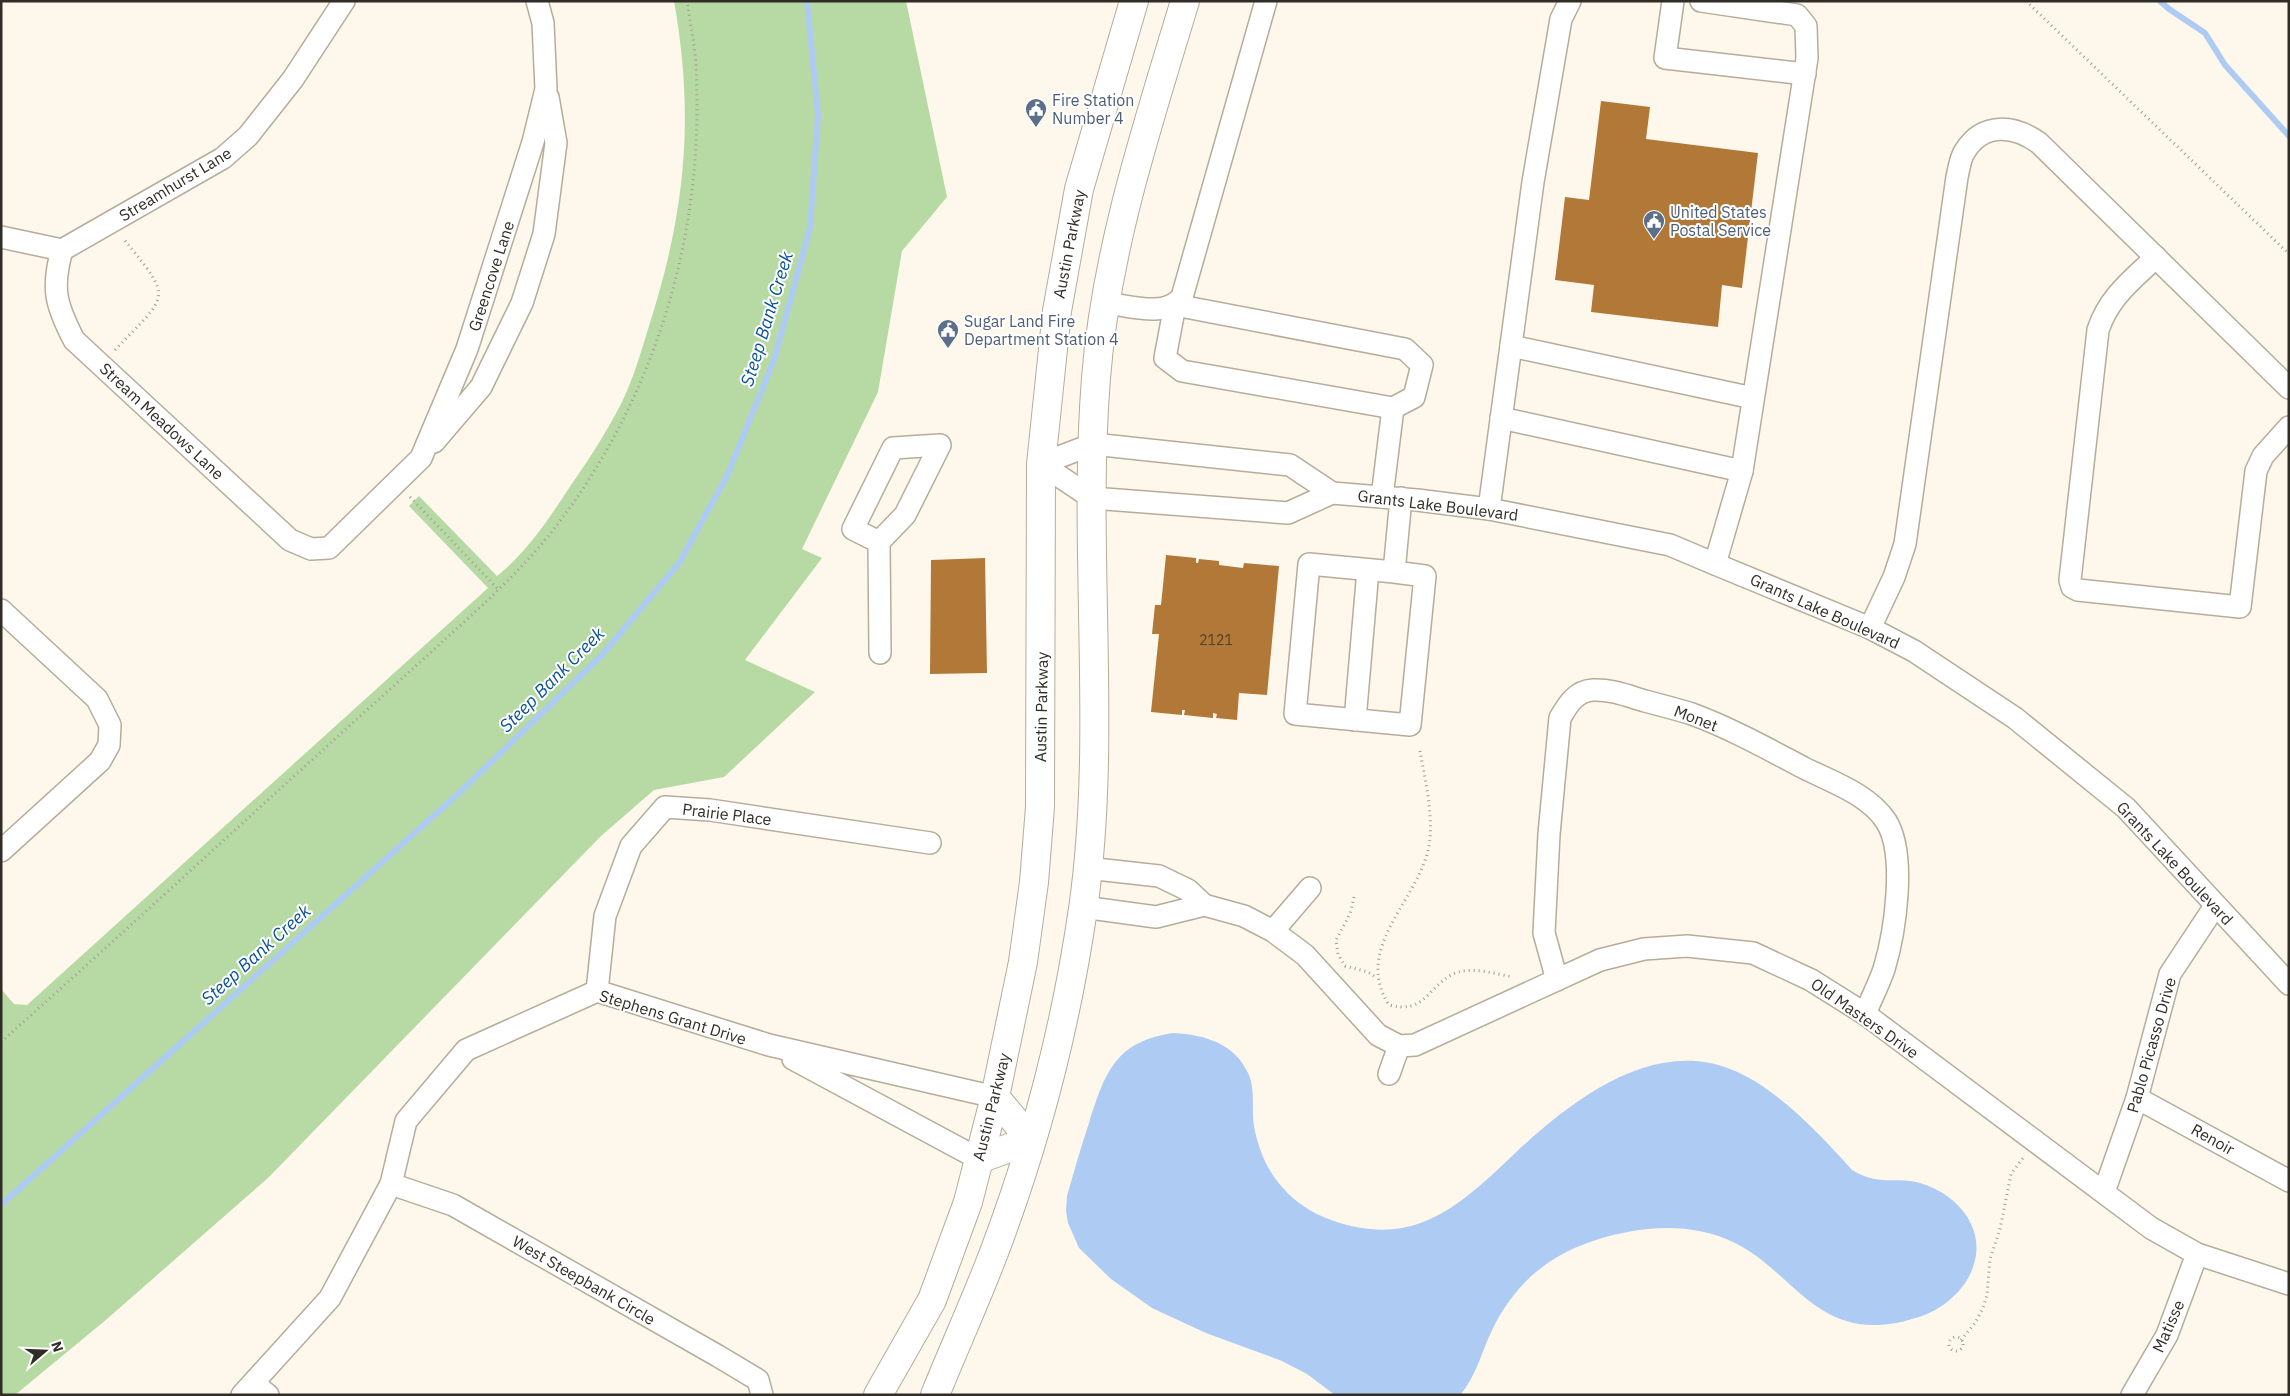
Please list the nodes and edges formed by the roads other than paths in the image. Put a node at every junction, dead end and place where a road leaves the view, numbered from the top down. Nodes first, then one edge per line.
1 (344, 1) edge
2 (537, 1) edge
3 (1134, 1) edge
4 (1185, 1) edge
5 (1266, 1) edge
6 (1570, 1) edge
7 (1673, 1) edge
8 (1700, 1) edge
9 (1805, 74) junction
10 (546, 89) junction
11 (1, 237) edge
12 (62, 250) junction
13 (2156, 257) junction
14 (1106, 303) junction
15 (1176, 305) junction
16 (1511, 346) junction
17 (2289, 388) edge
18 (1753, 398) junction
19 (1394, 408) junction
20 (1501, 418) junction
21 (2289, 426) edge
22 (1093, 444) junction
23 (421, 458) junction
24 (1041, 464) junction
25 (1742, 471) junction
26 (1332, 493) junction
27 (1092, 498) junction
28 (1391, 498) junction
29 (1489, 509) junction
30 (879, 542) junction
31 (328, 548) joint
32 (1716, 564) junction
33 (1368, 570) junction
34 (1394, 572) junction
35 (1, 610) edge
36 (1870, 628) junction
37 (880, 653) dead end
38 (1355, 720) junction
39 (930, 842) dead end
40 (1, 851) edge
41 (1087, 868) junction
42 (1310, 888) dead end
43 (1204, 905) junction
44 (2215, 906) junction
45 (1083, 907) junction
46 (1273, 931) junction
47 (1557, 980) junction
48 (2289, 984) edge
49 (597, 991) junction
50 (1865, 1014) junction
51 (769, 1046) junction
52 (1399, 1046) junction
53 (1389, 1074) dead end
54 (995, 1097) junction
55 (2137, 1098) junction
56 (1031, 1140) junction
57 (979, 1159) junction
58 (2289, 1180) edge
59 (391, 1184) junction
60 (2104, 1192) junction
61 (2197, 1254) junction
62 (2289, 1284) edge
63 (255, 1391) edge
64 (762, 1395) edge
65 (878, 1395) edge
66 (936, 1395) edge
67 (2132, 1395) edge

1 - 12 street, Streamhurst Lane
2 - 10 street, Greencove Lane
3 - 24 main road, Austin Parkway
4 - 14 main road
5 - 15 street
6 - 16 street
7 - 9 street
8 - 9 street
9 - 18 street
10 - 23 street, Greencove Lane
10 - 23 street, Greencove Lane
11 - 12 street
12 - 31 street, Stream Meadows Lane
13 - 17 street
13 - 21 street
13 - 36 street
14 - 15 street
14 - 22 main road
15 - 19 street
15 - 19 street
16 - 18 street
16 - 20 street
18 - 25 street
19 - 28 street
20 - 25 street
20 - 29 street
22 - 24 street, Grants Lake Boulevard
22 - 26 street, Grants Lake Boulevard
22 - 27 main road
23 - 31 street, Greencove Lane
24 - 27 street, Grants Lake Boulevard
24 - 54 main road, Austin Parkway
25 - 32 street
26 - 27 street, Grants Lake Boulevard
26 - 28 street, Grants Lake Boulevard
27 - 41 main road
28 - 29 street, Grants Lake Boulevard
28 - 34 street
29 - 32 street, Grants Lake Boulevard
30 - 30 street
30 - 37 street
32 - 36 street, Grants Lake Boulevard
33 - 34 street
33 - 38 street
33 - 38 street
34 - 38 street
35 - 40 street
36 - 44 street, Grants Lake Boulevard
39 - 49 street, Prairie Place
41 - 43 street
41 - 45 main road
42 - 46 street
43 - 45 street
43 - 46 street
44 - 48 street, Grants Lake Boulevard
44 - 55 street, Pablo Picasso Drive
45 - 56 main road
46 - 52 street
47 - 50 street, Old Masters Drive
47 - 50 street, Monet
47 - 52 street, Old Masters Drive
49 - 51 street, Stephens Grant Drive
49 - 59 street, Stephens Grant Drive
50 - 60 street, Old Masters Drive
51 - 54 street, Stephens Grant Drive
51 - 57 street, Stephens Grant Drive
52 - 53 street
54 - 56 main road
54 - 57 main road, Austin Parkway
55 - 58 street, Renoir
55 - 60 street, Pablo Picasso Drive
56 - 57 main road
56 - 66 main road
57 - 65 main road, Austin Parkway
59 - 63 street, Stephens Grant Drive
59 - 64 street, West Steepbank Circle
60 - 61 street, Old Masters Drive
61 - 62 street, Old Masters Drive
61 - 67 street, Matisse

